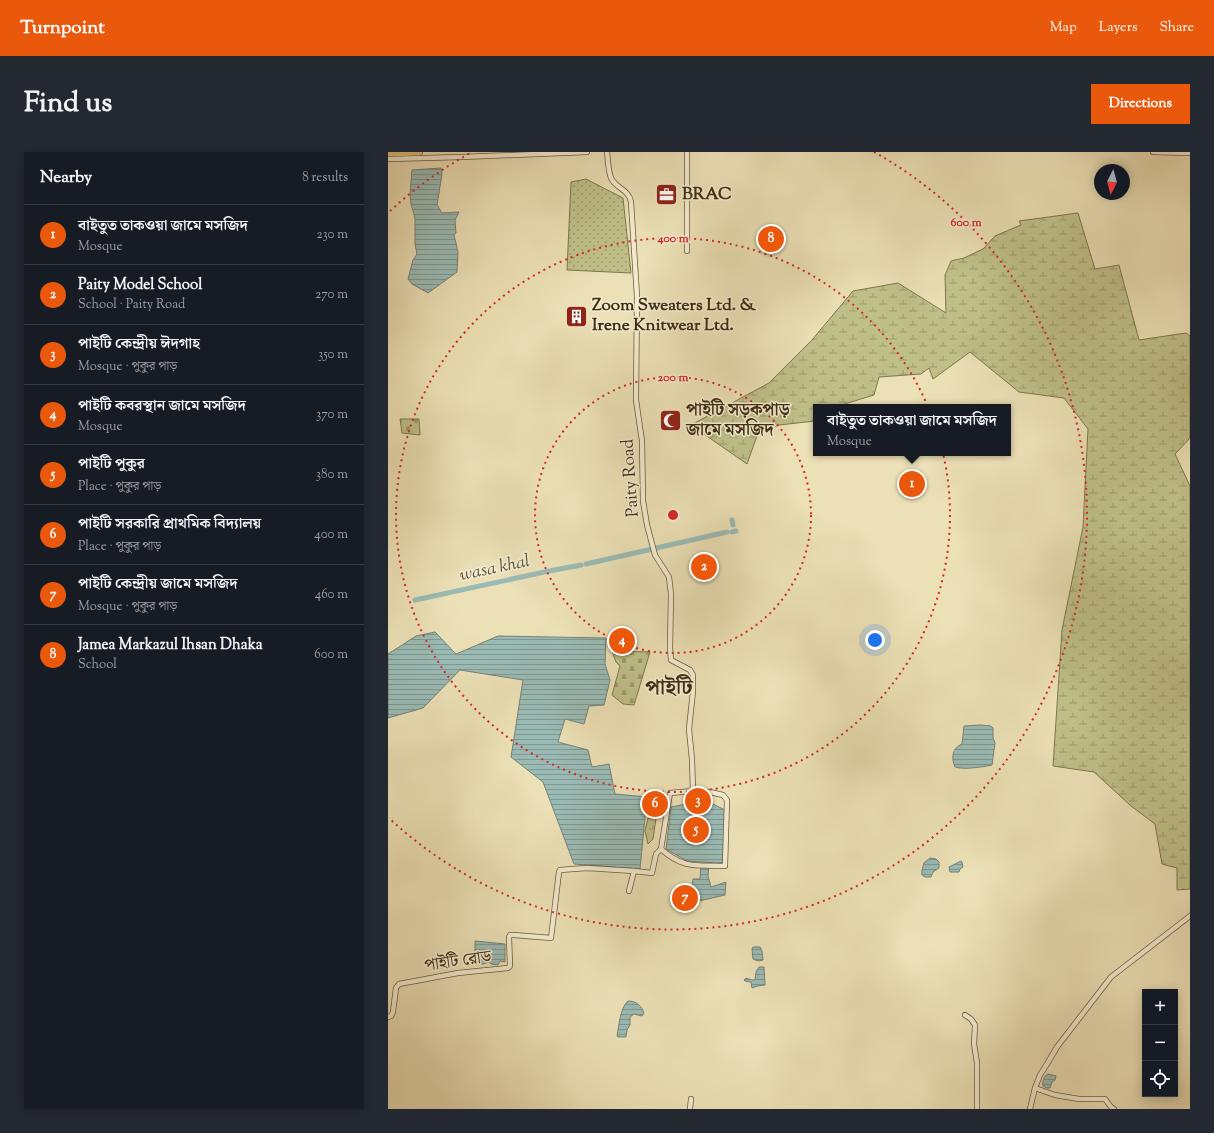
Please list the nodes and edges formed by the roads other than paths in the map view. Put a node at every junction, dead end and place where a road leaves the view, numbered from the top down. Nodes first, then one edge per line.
1 (419, 152) edge
2 (587, 152) edge
3 (607, 152) edge
4 (687, 152) edge
5 (1152, 152) edge
6 (1168, 152) edge
7 (388, 153) edge
8 (1190, 153) edge
9 (462, 155) edge
10 (388, 159) edge
11 (687, 251) dead end
12 (693, 791) junction
13 (661, 848) junction
14 (634, 871) junction
15 (629, 891) dead end
16 (1190, 916) edge
17 (966, 1015) dead end
18 (388, 1017) edge
19 (1035, 1088) junction
20 (691, 1099) dead end
21 (690, 1109) edge
22 (977, 1109) edge
23 (1030, 1109) edge
24 (1114, 1109) edge

1 - 7 main road
2 - 9 street
3 - 12 street, Paity Road
4 - 11 street
5 - 6 street
6 - 8 street
9 - 10 street
12 - 13 street
12 - 13 street
13 - 14 street
14 - 15 street
14 - 18 street, পাইটি রোড
16 - 19 street
17 - 22 street
19 - 23 street
19 - 24 street
20 - 21 street

